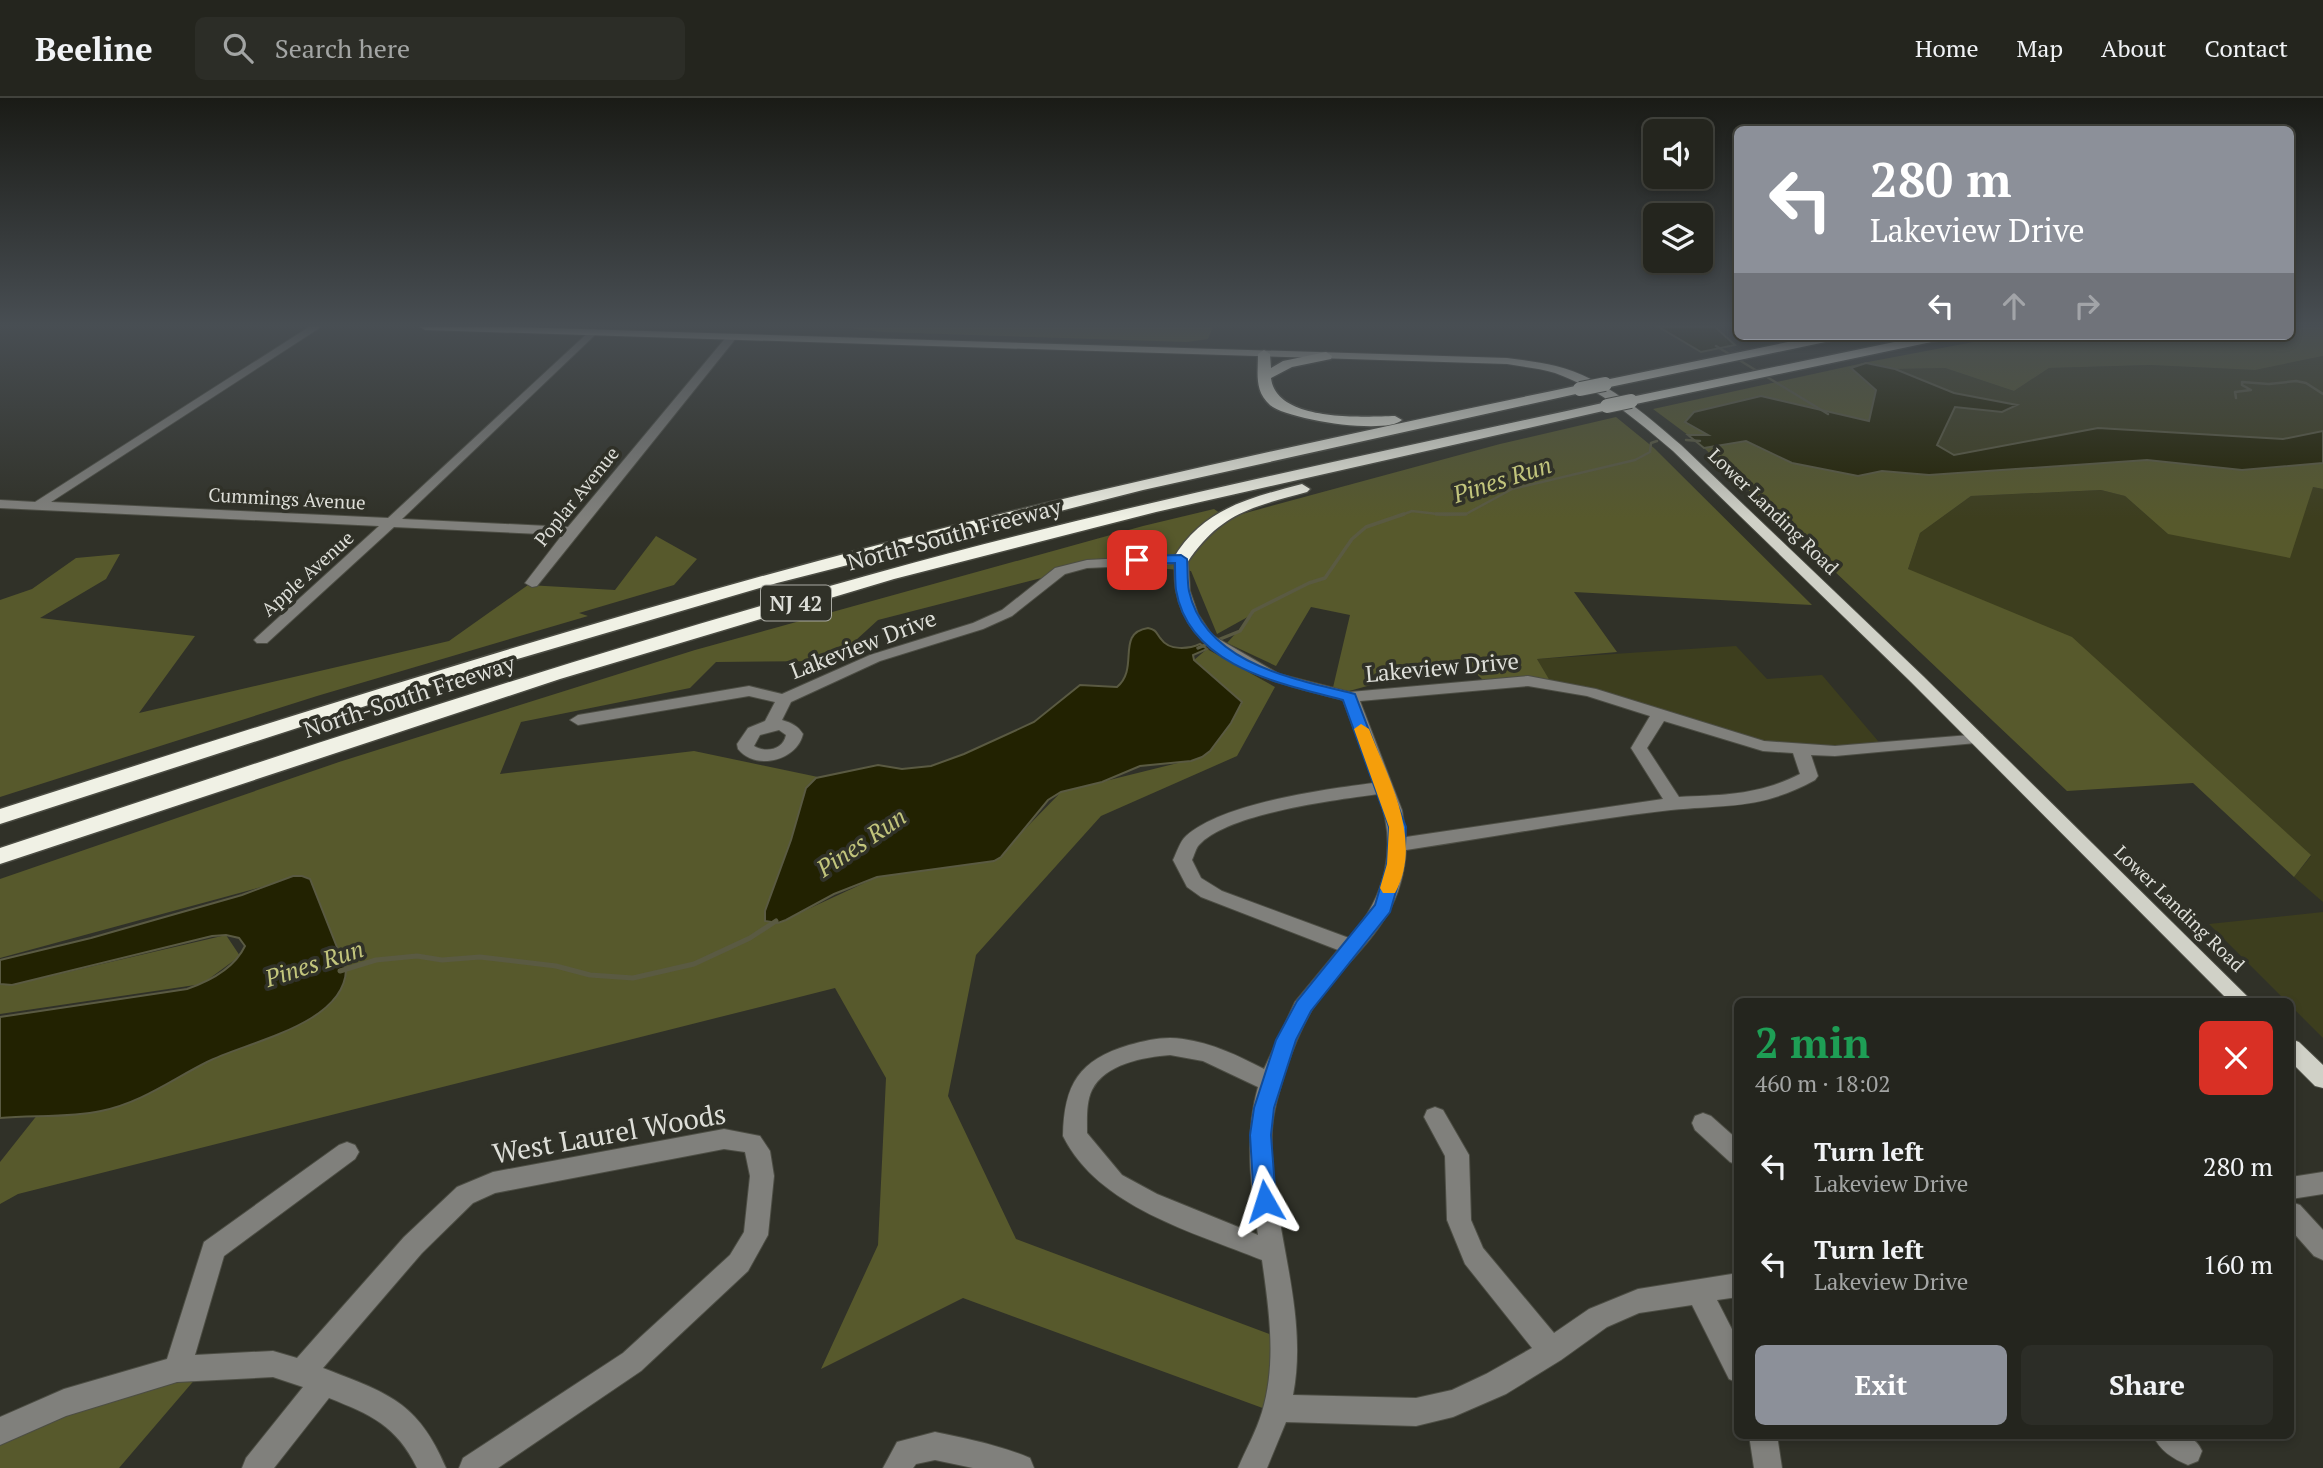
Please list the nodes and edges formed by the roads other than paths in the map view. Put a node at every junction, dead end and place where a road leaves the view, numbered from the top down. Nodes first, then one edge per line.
1 (216, 391) edge
2 (530, 391) edge
3 (688, 391) edge
4 (1267, 391) edge
5 (1571, 391) edge
6 (1601, 391) edge
7 (1676, 391) edge
8 (1481, 411) junction
9 (1524, 425) junction
10 (0, 504) edge
11 (37, 506) junction
12 (391, 522) junction
13 (572, 531) junction
14 (1181, 559) junction
15 (532, 583) dead end
16 (262, 640) dead end
17 (1350, 697) junction
18 (784, 699) junction
19 (1660, 714) junction
20 (578, 720) dead end
21 (772, 725) dead end
22 (1976, 738) junction
23 (1801, 751) junction
24 (1384, 787) junction
25 (1675, 804) junction
26 (0, 817) edge
27 (1398, 845) junction
28 (0, 856) edge
29 (1351, 947) junction
30 (2239, 998) edge
31 (2294, 1051) edge
32 (2323, 1079) edge
33 (1272, 1083) junction
34 (1435, 1117) dead end
35 (1703, 1123) dead end
36 (1734, 1151) edge
37 (347, 1152) dead end
38 (2323, 1182) edge
39 (2294, 1187) edge
40 (2294, 1216) edge
41 (2323, 1248) edge
42 (1272, 1252) junction
43 (1734, 1286) edge
44 (1699, 1293) junction
45 (1552, 1351) junction
46 (1734, 1362) edge
47 (177, 1369) junction
48 (313, 1377) junction
49 (1277, 1408) junction
50 (0, 1431) edge
51 (1764, 1439) edge
52 (256, 1468) edge
53 (432, 1468) edge
54 (473, 1468) edge
55 (897, 1468) edge
56 (1020, 1468) edge
57 (1252, 1468) edge
58 (1768, 1468) edge

1 - 11 street
2 - 12 street, Apple Avenue
3 - 13 street, Poplar Avenue
4 - 8 highway
5 - 8 highway, North-South Freeway / NJ 42, bridge
6 - 22 main road, Lower Landing Road
7 - 9 highway, North-South Freeway / NJ 42, bridge
8 - 26 highway, North-South Freeway / NJ 42
9 - 14 highway
9 - 28 highway, North-South Freeway / NJ 42
10 - 11 street, Cummings Avenue
11 - 12 street, Cummings Avenue
12 - 13 street, Cummings Avenue
12 - 16 street, Apple Avenue
13 - 15 street, Poplar Avenue
14 - 17 street, Lakeview Drive
14 - 18 street, Lakeview Drive
17 - 19 street, Lakeview Drive
17 - 24 street
18 - 20 street
18 - 21 street, Lakeview Drive
19 - 23 street, Lakeview Drive
19 - 25 street
22 - 23 street, Lakeview Drive
22 - 30 main road, Lower Landing Road
23 - 25 street
24 - 27 street
24 - 29 street
25 - 27 street
27 - 29 street
29 - 33 street
31 - 32 main road
33 - 42 street
33 - 42 street
34 - 45 street
35 - 36 street
37 - 47 street
38 - 39 street
40 - 41 street
42 - 49 street
43 - 44 street
44 - 45 street
44 - 46 street
45 - 49 street
47 - 48 street
47 - 50 street
48 - 52 street
48 - 53 street
48 - 54 street, West Laurel Woods
49 - 57 street
51 - 58 street
55 - 56 street

